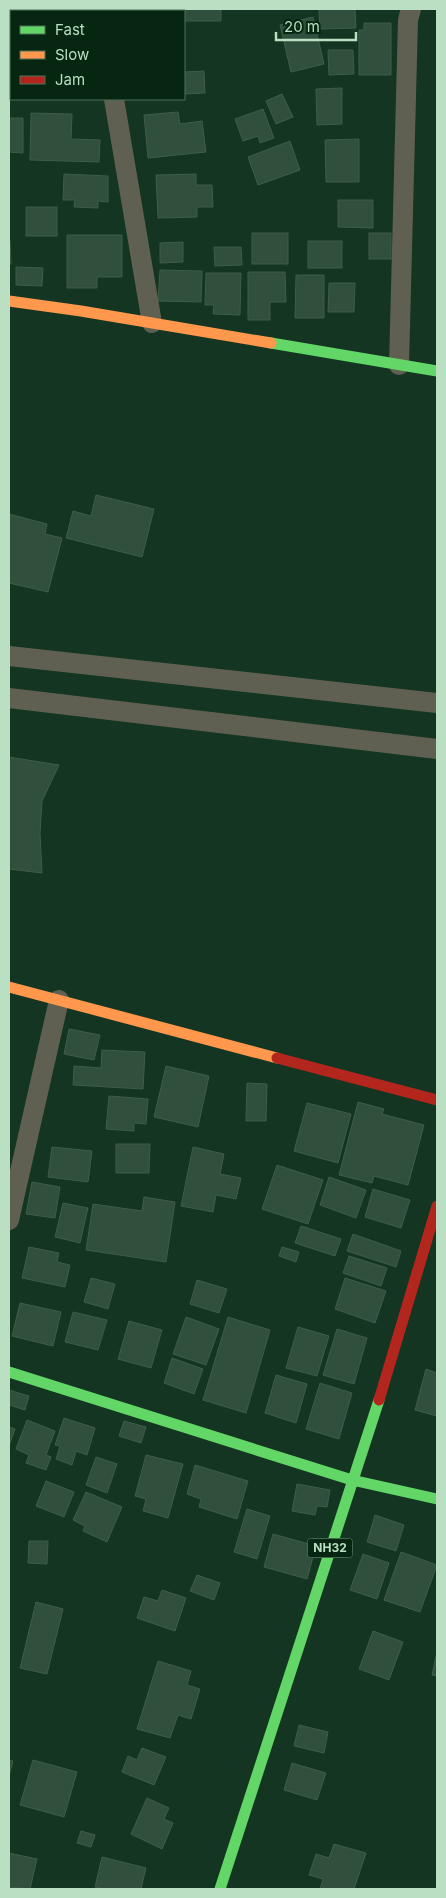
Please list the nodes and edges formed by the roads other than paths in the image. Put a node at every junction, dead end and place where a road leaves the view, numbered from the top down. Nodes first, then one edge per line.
1 (410, 9) edge
2 (114, 100) edge
3 (9, 301) edge
4 (152, 323) junction
5 (399, 365) junction
6 (437, 371) edge
7 (9, 656) edge
8 (9, 698) edge
9 (437, 703) edge
10 (437, 749) edge
11 (9, 987) edge
12 (60, 1000) junction
13 (437, 1100) edge
14 (437, 1206) edge
15 (9, 1220) edge
16 (9, 1372) edge
17 (352, 1480) junction
18 (437, 1499) edge
19 (220, 1889) edge

1 - 5 street
2 - 4 street
3 - 4 main road
4 - 5 main road
5 - 6 main road
7 - 9 street
8 - 10 street
11 - 12 main road
12 - 13 main road
12 - 15 street
14 - 17 main road, NH32
16 - 17 main road
17 - 18 main road
17 - 19 main road, NH32

